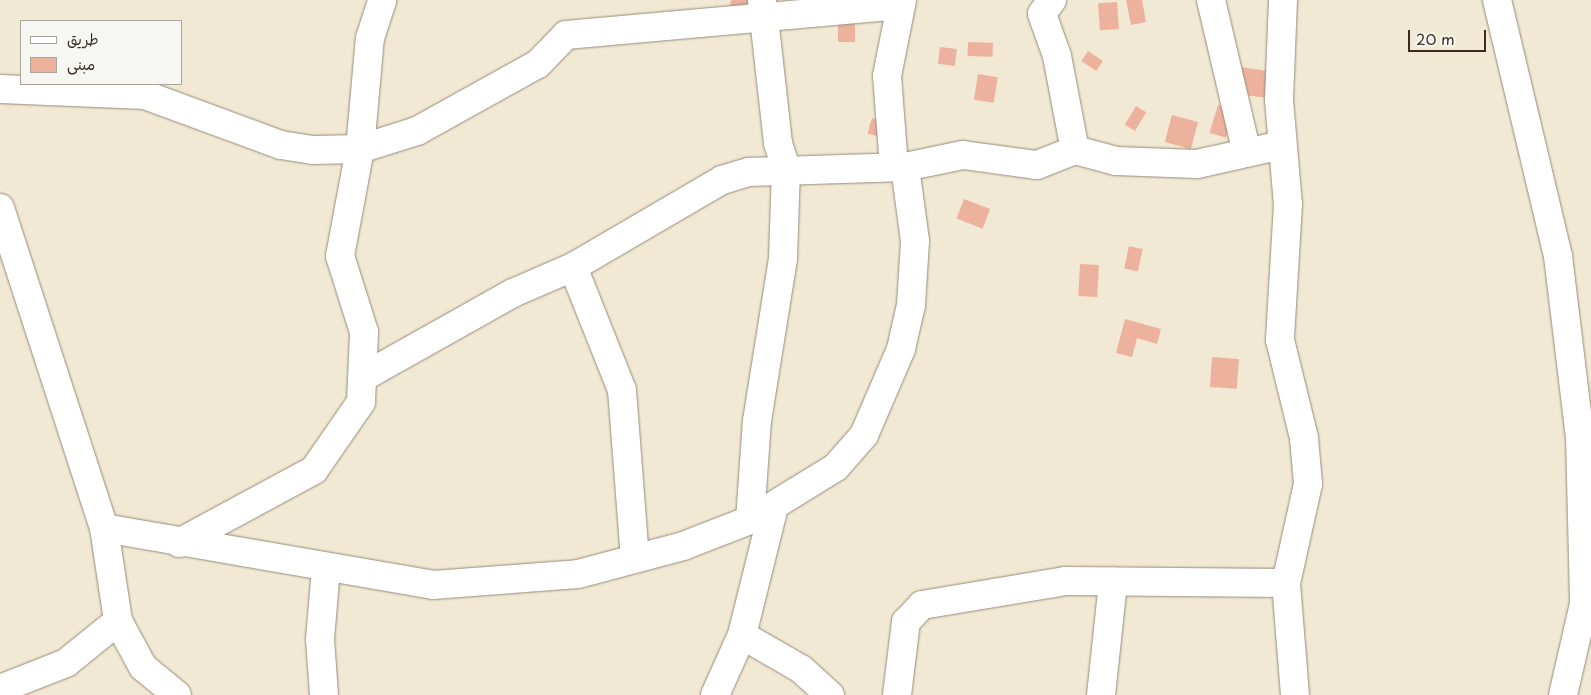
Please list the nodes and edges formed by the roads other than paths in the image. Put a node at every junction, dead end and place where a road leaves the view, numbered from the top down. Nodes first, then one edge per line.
1 (382, 0) edge
2 (1052, 0) edge
3 (1211, 0) edge
4 (1283, 0) edge
5 (1497, 0) edge
6 (902, 2) edge
7 (763, 8) edge
8 (0, 89) edge
9 (1282, 144) junction
10 (360, 149) junction
11 (1076, 150) junction
12 (1247, 153) junction
13 (899, 167) junction
14 (786, 168) junction
15 (0, 208) edge
16 (573, 267) junction
17 (365, 376) junction
18 (774, 507) junction
19 (750, 520) junction
20 (104, 528) junction
21 (179, 543) junction
22 (634, 559) junction
23 (326, 569) junction
24 (1113, 582) junction
25 (1286, 583) junction
26 (118, 621) junction
27 (742, 635) junction
28 (0, 689) edge
29 (177, 695) edge
30 (324, 695) edge
31 (715, 695) edge
32 (830, 695) edge
33 (897, 695) edge
34 (1102, 695) edge
35 (1295, 695) edge
36 (1563, 695) edge

1 - 10 street
2 - 11 street
3 - 12 street
4 - 9 street
5 - 36 street
6 - 7 street
6 - 13 street
7 - 10 street
7 - 14 street
8 - 10 street
9 - 12 street
9 - 25 street
10 - 17 street
11 - 12 street
11 - 13 street
13 - 14 street
13 - 18 street
14 - 16 street
14 - 19 street
15 - 20 street
16 - 17 street
16 - 22 street
17 - 21 street
18 - 19 street
18 - 27 street
19 - 22 street
20 - 21 street
20 - 26 street
21 - 23 street
22 - 23 street
23 - 30 street
24 - 25 street
24 - 33 street
24 - 34 street
25 - 35 street
26 - 28 street
26 - 29 street
27 - 31 street
27 - 32 street

